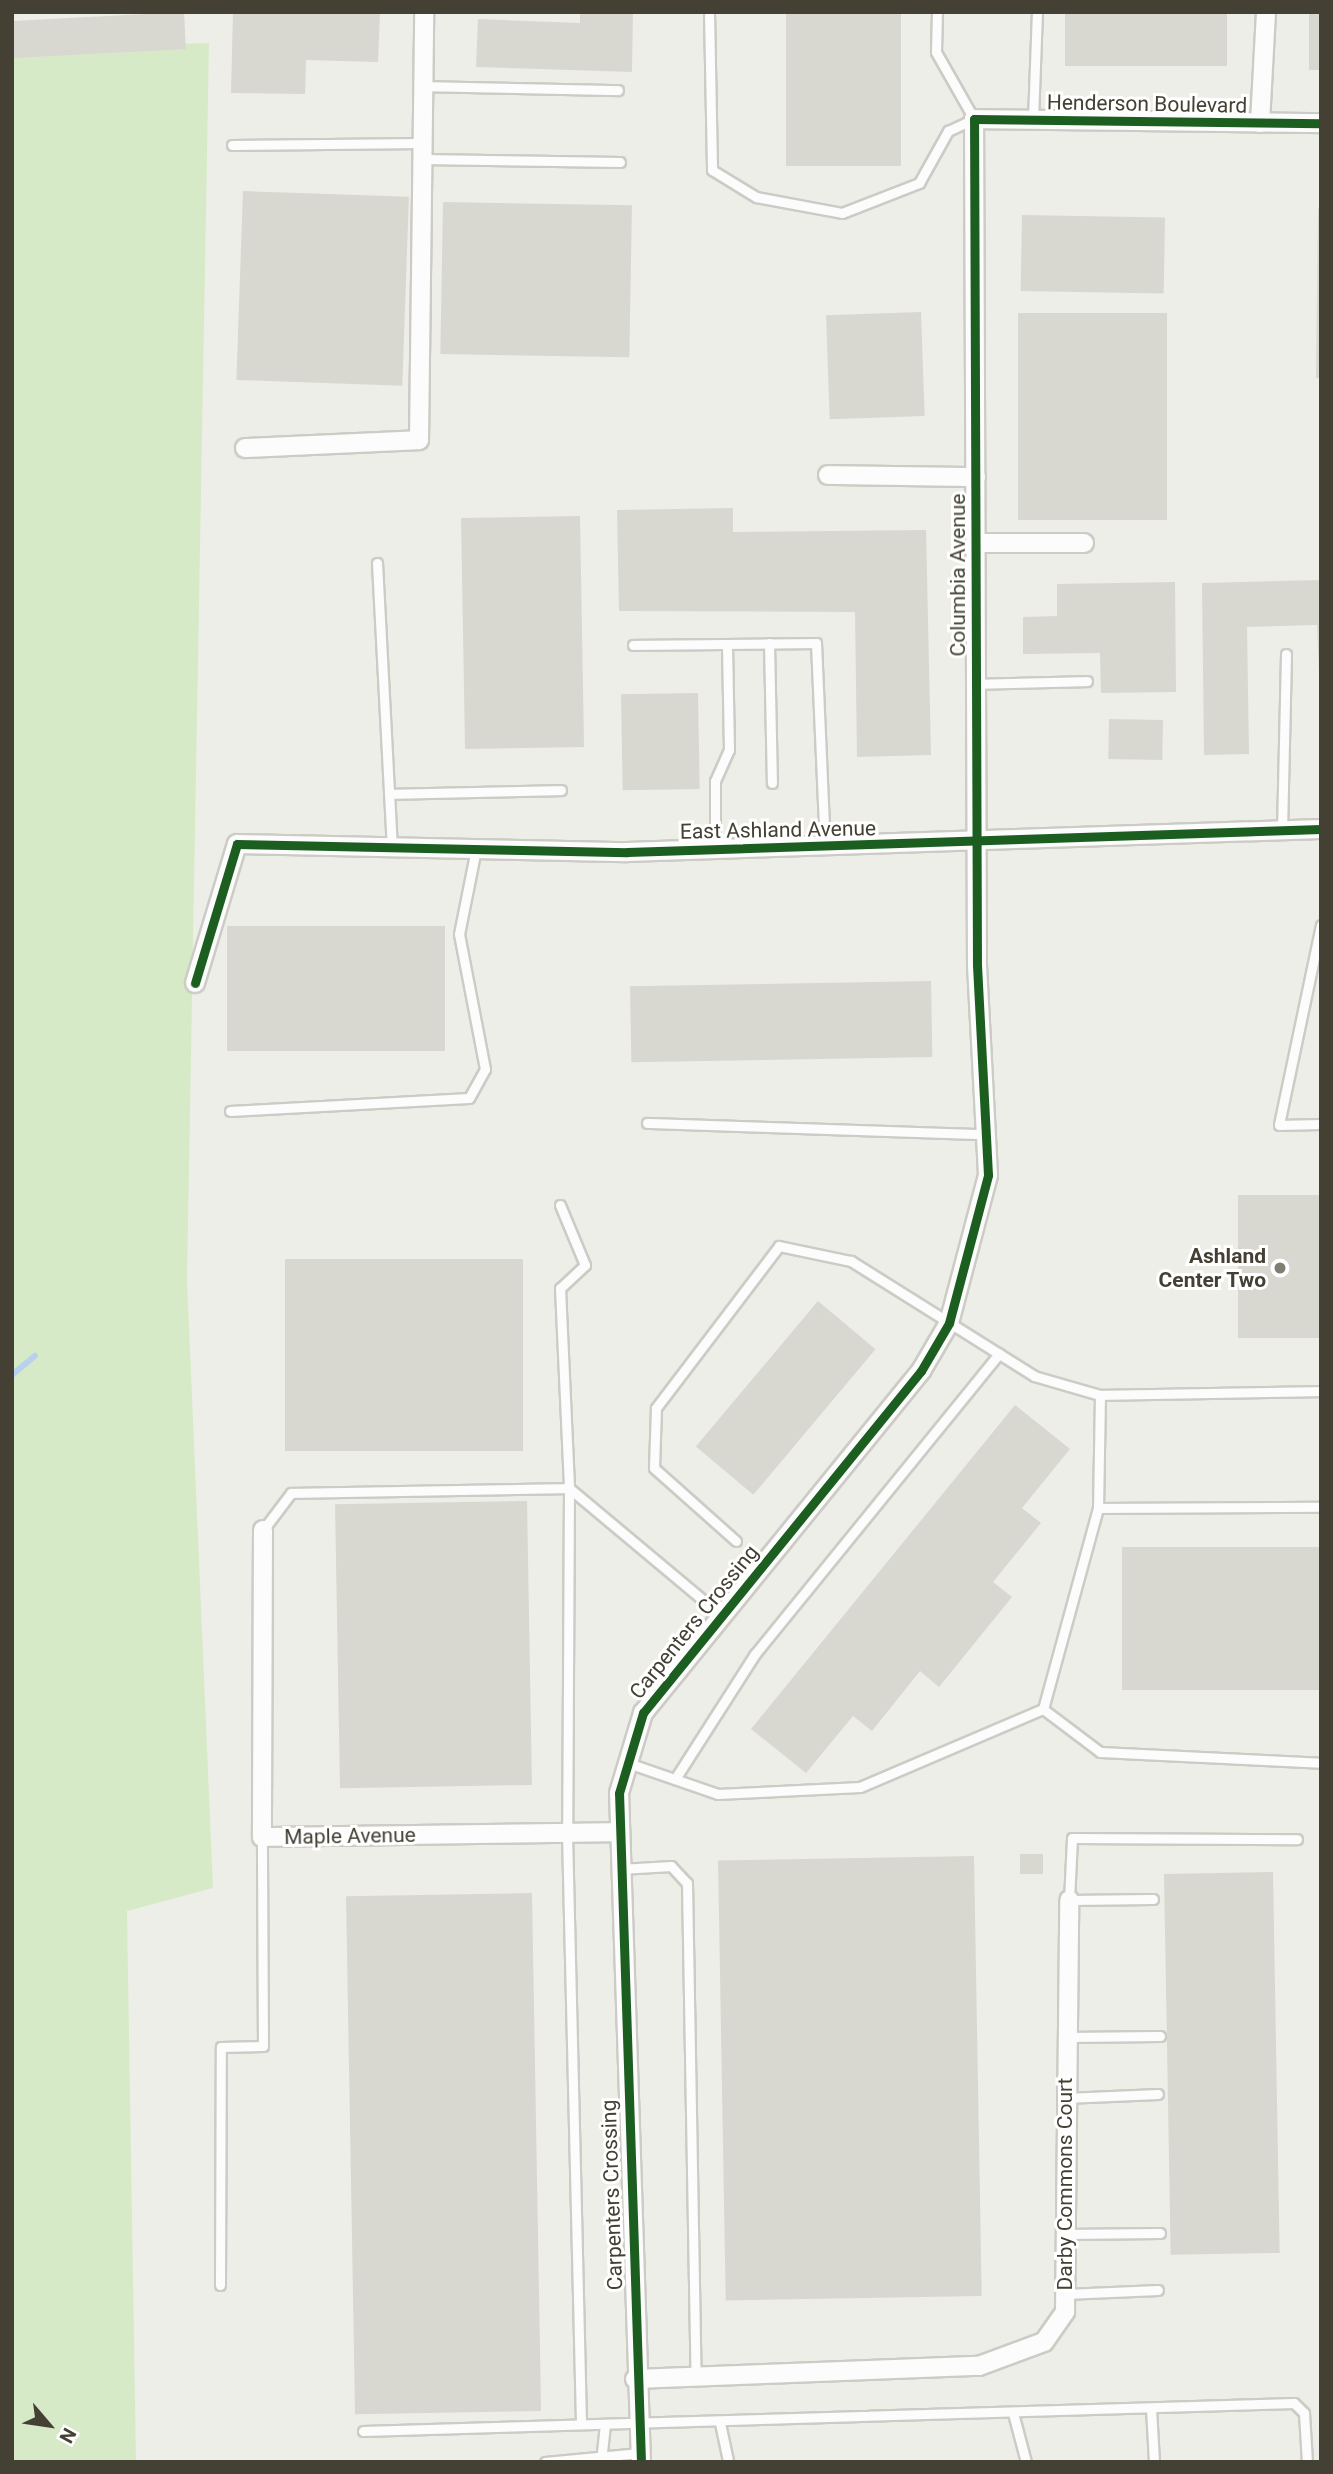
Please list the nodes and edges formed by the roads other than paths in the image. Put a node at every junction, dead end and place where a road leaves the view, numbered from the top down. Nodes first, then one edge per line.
1 (424, 12) edge
2 (709, 12) edge
3 (937, 12) edge
4 (1037, 12) edge
5 (1266, 12) edge
6 (618, 90) dead end
7 (422, 94) junction
8 (974, 119) junction
9 (1033, 120) junction
10 (1260, 123) junction
11 (1321, 123) edge
12 (232, 145) dead end
13 (422, 151) junction
14 (620, 162) dead end
15 (245, 448) dead end
16 (828, 475) dead end
17 (976, 477) junction
18 (1084, 543) dead end
19 (975, 544) junction
20 (377, 563) dead end
21 (769, 643) junction
22 (727, 644) junction
23 (633, 645) dead end
24 (1286, 654) dead end
25 (1087, 681) dead end
26 (975, 684) junction
27 (772, 783) dead end
28 (561, 790) dead end
29 (389, 794) junction
30 (1321, 829) edge
31 (1282, 831) junction
32 (979, 844) junction
33 (825, 846) junction
34 (392, 848) junction
35 (716, 848) junction
36 (476, 849) junction
37 (1321, 925) edge
38 (195, 983) dead end
39 (979, 1031) joint
40 (230, 1111) dead end
41 (647, 1123) dead end
42 (1321, 1124) edge
43 (986, 1134) junction
44 (561, 1205) dead end
45 (950, 1323) junction
46 (999, 1354) junction
47 (1321, 1391) edge
48 (1100, 1395) junction
49 (569, 1488) junction
50 (1321, 1507) edge
51 (1098, 1508) junction
52 (263, 1530) joint
53 (736, 1541) dead end
54 (721, 1615) junction
55 (1043, 1709) junction
56 (628, 1763) junction
57 (1321, 1763) edge
58 (675, 1779) junction
59 (619, 1832) junction
60 (567, 1833) junction
61 (262, 1837) junction
62 (1297, 1839) dead end
63 (620, 1869) junction
64 (1153, 1899) dead end
65 (1069, 1900) junction
66 (1160, 2036) dead end
67 (1065, 2037) junction
68 (1158, 2094) dead end
69 (1065, 2098) junction
70 (1160, 2233) dead end
71 (1065, 2234) junction
72 (220, 2285) dead end
73 (1158, 2290) dead end
74 (1065, 2294) junction
75 (696, 2377) junction
76 (635, 2379) junction
77 (1152, 2408) junction
78 (1013, 2413) junction
79 (636, 2423) junction
80 (720, 2423) junction
81 (581, 2424) junction
82 (605, 2424) junction
83 (363, 2431) dead end
84 (641, 2457) edge
85 (601, 2460) edge
86 (545, 2462) edge
87 (728, 2462) edge
88 (1026, 2462) edge
89 (1154, 2462) edge
90 (1307, 2462) edge

1 - 7 street
2 - 8 lane
3 - 8 lane
4 - 9 lane
5 - 10 street
6 - 7 lane
7 - 13 street
8 - 9 street, Henderson Boulevard
8 - 17 street, Columbia Avenue
9 - 10 street, Henderson Boulevard
10 - 11 street, Henderson Boulevard
12 - 13 lane
13 - 14 lane
13 - 15 street
16 - 17 street
17 - 19 street, Columbia Avenue
18 - 19 street
19 - 26 street, Columbia Avenue
20 - 29 lane
21 - 22 lane
21 - 27 lane
21 - 33 lane
22 - 23 lane
22 - 35 lane
24 - 31 lane
25 - 26 lane
26 - 32 street, Columbia Avenue
28 - 29 lane
29 - 34 lane
30 - 31 street, East Ashland Avenue
31 - 32 street, East Ashland Avenue
32 - 33 street, East Ashland Avenue
32 - 39 street, Columbia Avenue
33 - 35 street, East Ashland Avenue
34 - 36 street, East Ashland Avenue
34 - 38 street, East Ashland Avenue
35 - 36 street, East Ashland Avenue
36 - 40 lane
37 - 42 lane
39 - 43 street, Carpenters Crossing
41 - 43 lane
43 - 45 street, Carpenters Crossing
44 - 49 lane
45 - 46 lane
45 - 53 lane
45 - 54 street, Carpenters Crossing
46 - 48 lane
46 - 58 lane
47 - 48 lane
48 - 51 lane
49 - 52 lane
49 - 54 lane
49 - 60 lane
50 - 51 lane
51 - 55 lane
52 - 61 street, Maple Avenue
54 - 56 street, Carpenters Crossing
55 - 57 lane
55 - 58 lane
56 - 58 lane
56 - 59 street, Carpenters Crossing
59 - 60 street, Maple Avenue
59 - 63 street, Carpenters Crossing
60 - 61 street, Maple Avenue
60 - 81 lane
61 - 72 lane
62 - 65 lane
63 - 75 lane
63 - 76 street, Carpenters Crossing
64 - 65 lane
65 - 67 street, Darby Commons Court
66 - 67 lane
67 - 69 street, Darby Commons Court
68 - 69 lane
69 - 71 street, Darby Commons Court
70 - 71 lane
71 - 74 street, Darby Commons Court
73 - 74 lane
74 - 75 street, Darby Commons Court
75 - 76 street, Darby Commons Court
76 - 79 street, Carpenters Crossing
77 - 78 lane
77 - 89 lane
77 - 90 lane
78 - 80 lane
78 - 88 lane
79 - 80 lane
79 - 82 lane
79 - 84 street, Carpenters Crossing
80 - 87 lane
81 - 82 lane
81 - 83 lane
82 - 85 lane
84 - 85 lane
85 - 86 lane

